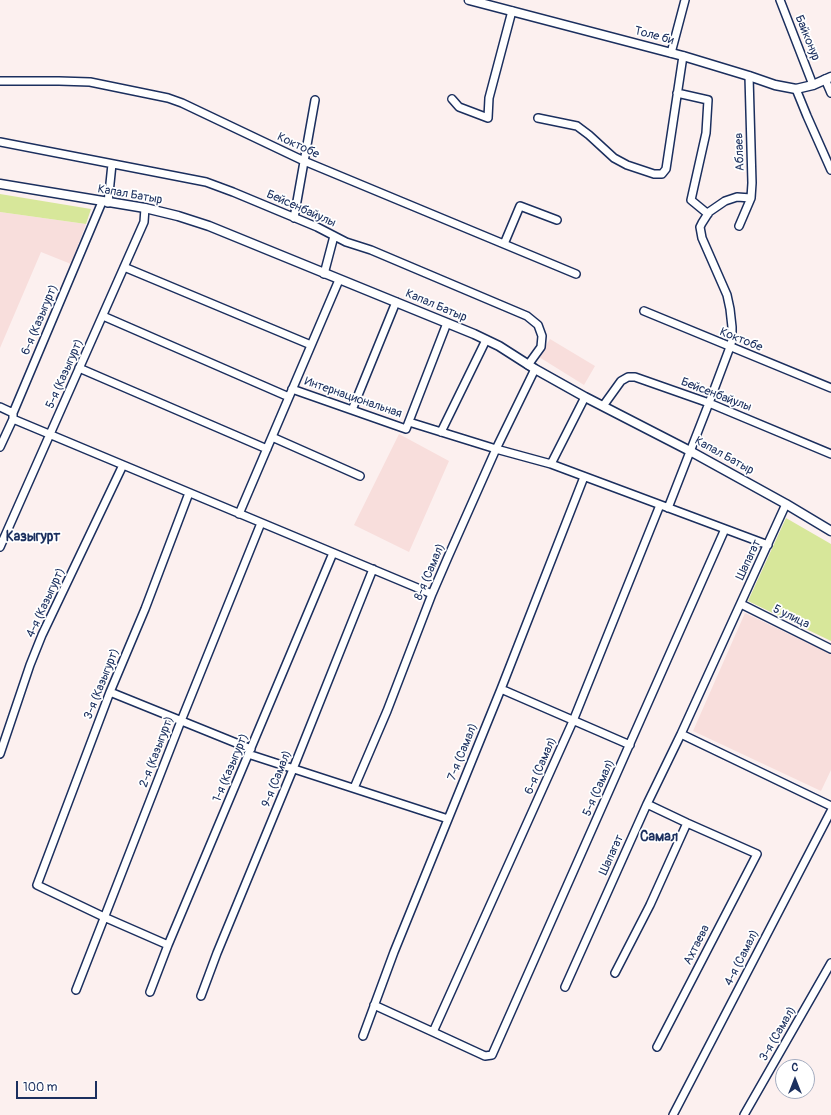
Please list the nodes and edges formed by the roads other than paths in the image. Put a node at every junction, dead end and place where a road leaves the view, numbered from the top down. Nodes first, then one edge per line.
1 (469, 0) edge
2 (685, 0) edge
3 (780, 0) edge
4 (512, 11) junction
5 (671, 53) junction
6 (683, 56) junction
7 (750, 76) junction
8 (828, 78) edge
9 (0, 81) edge
10 (813, 84) junction
11 (796, 89) junction
12 (677, 93) junction
13 (831, 93) edge
14 (452, 99) dead end
15 (315, 100) dead end
16 (538, 118) dead end
17 (0, 142) edge
18 (304, 161) junction
19 (112, 164) junction
20 (831, 170) edge
21 (0, 184) edge
22 (751, 198) junction
23 (105, 202) junction
24 (145, 208) junction
25 (708, 214) junction
26 (294, 218) junction
27 (556, 220) dead end
28 (739, 226) dead end
29 (334, 236) junction
30 (504, 244) junction
31 (124, 267) junction
32 (324, 274) junction
33 (576, 274) dead end
34 (339, 280) junction
35 (396, 302) junction
36 (644, 311) dead end
37 (103, 316) junction
38 (447, 323) junction
39 (486, 340) junction
40 (311, 345) junction
41 (730, 348) junction
42 (532, 367) junction
43 (79, 368) junction
44 (831, 388) edge
45 (292, 389) junction
46 (289, 397) junction
47 (585, 397) junction
48 (709, 404) junction
49 (603, 406) junction
50 (0, 407) edge
51 (352, 410) junction
52 (13, 416) junction
53 (407, 425) junction
54 (441, 432) junction
55 (50, 435) junction
56 (272, 437) junction
57 (0, 447) edge
58 (267, 449) junction
59 (496, 449) junction
60 (690, 451) junction
61 (831, 454) edge
62 (551, 464) junction
63 (123, 465) junction
64 (360, 476) dead end
65 (584, 476) junction
66 (189, 493) junction
67 (786, 504) junction
68 (660, 505) junction
69 (668, 508) junction
70 (239, 514) junction
71 (261, 523) junction
72 (725, 529) junction
73 (831, 531) edge
74 (768, 545) junction
75 (0, 547) edge
76 (333, 553) junction
77 (373, 569) junction
78 (432, 594) junction
79 (741, 604) junction
80 (831, 649) edge
81 (501, 690) junction
82 (110, 692) junction
83 (180, 721) junction
84 (573, 722) junction
85 (681, 734) junction
86 (630, 745) junction
87 (250, 752) junction
88 (0, 754) edge
89 (293, 769) junction
90 (354, 788) junction
91 (647, 804) junction
92 (831, 810) edge
93 (448, 819) junction
94 (687, 824) junction
95 (104, 917) junction
96 (168, 945) junction
97 (831, 963) edge
98 (615, 973) dead end
99 (565, 987) dead end
100 (76, 990) dead end
101 (150, 992) dead end
102 (201, 996) dead end
103 (374, 1006) junction
104 (433, 1032) junction
105 (363, 1036) dead end
106 (657, 1047) dead end
107 (673, 1115) edge
108 (744, 1115) edge

1 - 4 main road, Толе би
2 - 5 street
3 - 10 street, Байконур
4 - 5 main road, Толе би
4 - 14 street
5 - 6 main road, Толе би
6 - 7 main road, Толе би
6 - 12 street
7 - 11 main road, Толе би
7 - 22 street, Аблаев
8 - 10 main road, Толе би
8 - 13 street
9 - 18 street, Коктобе
10 - 11 main road, Толе би
11 - 20 street
12 - 16 street
12 - 25 street
15 - 18 street
17 - 19 street, Бейсенбайулы
18 - 26 street
18 - 30 street, Коктобе
19 - 23 street, 6-я (Казыгурт)
19 - 26 street, Бейсенбайулы
21 - 23 main road, Капал Батыр
22 - 25 street
22 - 28 street, Аблаев
23 - 24 main road, Капал Батыр
23 - 52 street, 6-я (Казыгурт)
24 - 31 street, 5-я (Казыгурт)
24 - 32 main road, Капал Батыр
25 - 41 street
26 - 29 street, Бейсенбайулы
27 - 30 street
29 - 32 street
29 - 42 street, Бейсенбайулы
30 - 33 street, Коктобе
31 - 37 street, 5-я (Казыгурт)
31 - 40 street
32 - 34 main road, Капал Батыр
34 - 35 main road, Капал Батыр
34 - 40 street
35 - 38 main road, Капал Батыр
35 - 51 street
36 - 41 street, Коктобе
37 - 43 street, 5-я (Казыгурт)
37 - 46 street
38 - 39 main road, Капал Батыр
38 - 53 street
39 - 42 main road, Капал Батыр
39 - 54 street
40 - 45 street
41 - 44 street, Коктобе
41 - 48 street
42 - 47 main road, Капал Батыр
42 - 59 street, 8-я (Самал)
43 - 55 street, 5-я (Казыгурт)
43 - 58 street
45 - 46 street
45 - 51 street, Интернациональная
46 - 56 street
47 - 49 main road, Капал Батыр
47 - 62 street
48 - 49 street, Бейсенбайулы
48 - 60 street
48 - 61 street, Бейсенбайулы
49 - 60 main road, Капал Батыр
50 - 52 street
51 - 53 street, Интернациональная
52 - 55 street
52 - 57 street, 6-я (Казыгурт)
53 - 54 street, Интернациональная
54 - 59 street, Интернациональная
55 - 63 street
55 - 75 street, 5-я (Казыгурт)
56 - 58 street
56 - 64 street
58 - 70 street
59 - 62 street, Интернациональная
59 - 78 street, 8-я (Самал)
60 - 67 main road, Капал Батыр
60 - 69 street
62 - 65 street, Интернациональная
63 - 66 street
63 - 88 street, 4-я (Казыгурт)
65 - 68 street, Интернациональная
65 - 81 street, 7-я (Самал)
66 - 70 street
66 - 82 street, 3-я (Казыгурт)
67 - 73 main road, Капал Батыр
67 - 74 street, Шапагат
68 - 69 street, Интернациональная
68 - 84 street, 6-я (Самал)
69 - 72 street, Интернациональная
70 - 71 street
71 - 76 street
71 - 83 street, 2-я (Казыгурт)
72 - 74 street, Интернациональная
72 - 86 street, 5-я (Самал)
74 - 79 street, Шапагат
76 - 77 street
76 - 87 street, 1-я (Казыгурт)
77 - 78 street
77 - 89 street, 9-я (Самал)
78 - 90 street, 8-я (Самал)
79 - 80 street, 5 улица
79 - 85 street, Шапагат
81 - 84 street
81 - 93 street, 7-я (Самал)
82 - 83 street
82 - 95 street, 3-я (Казыгурт)
83 - 87 street
83 - 95 street, 2-я (Казыгурт)
84 - 86 street
84 - 104 street, 6-я (Самал)
85 - 91 street, Шапагат
85 - 92 street
86 - 104 street, 5-я (Самал)
87 - 89 street
87 - 96 street, 1-я (Казыгурт)
89 - 90 street
89 - 102 street, 9-я (Самал)
90 - 93 street
91 - 94 street
91 - 99 street, Шапагат
92 - 107 street, 4-я (Самал)
93 - 103 street, 7-я (Самал)
94 - 98 street
94 - 106 street, Ахтаева
95 - 96 street
95 - 100 street, 2-я (Казыгурт)
96 - 101 street, 1-я (Казыгурт)
97 - 108 street, 3-я (Самал)
103 - 104 street
103 - 105 street, 7-я (Самал)

